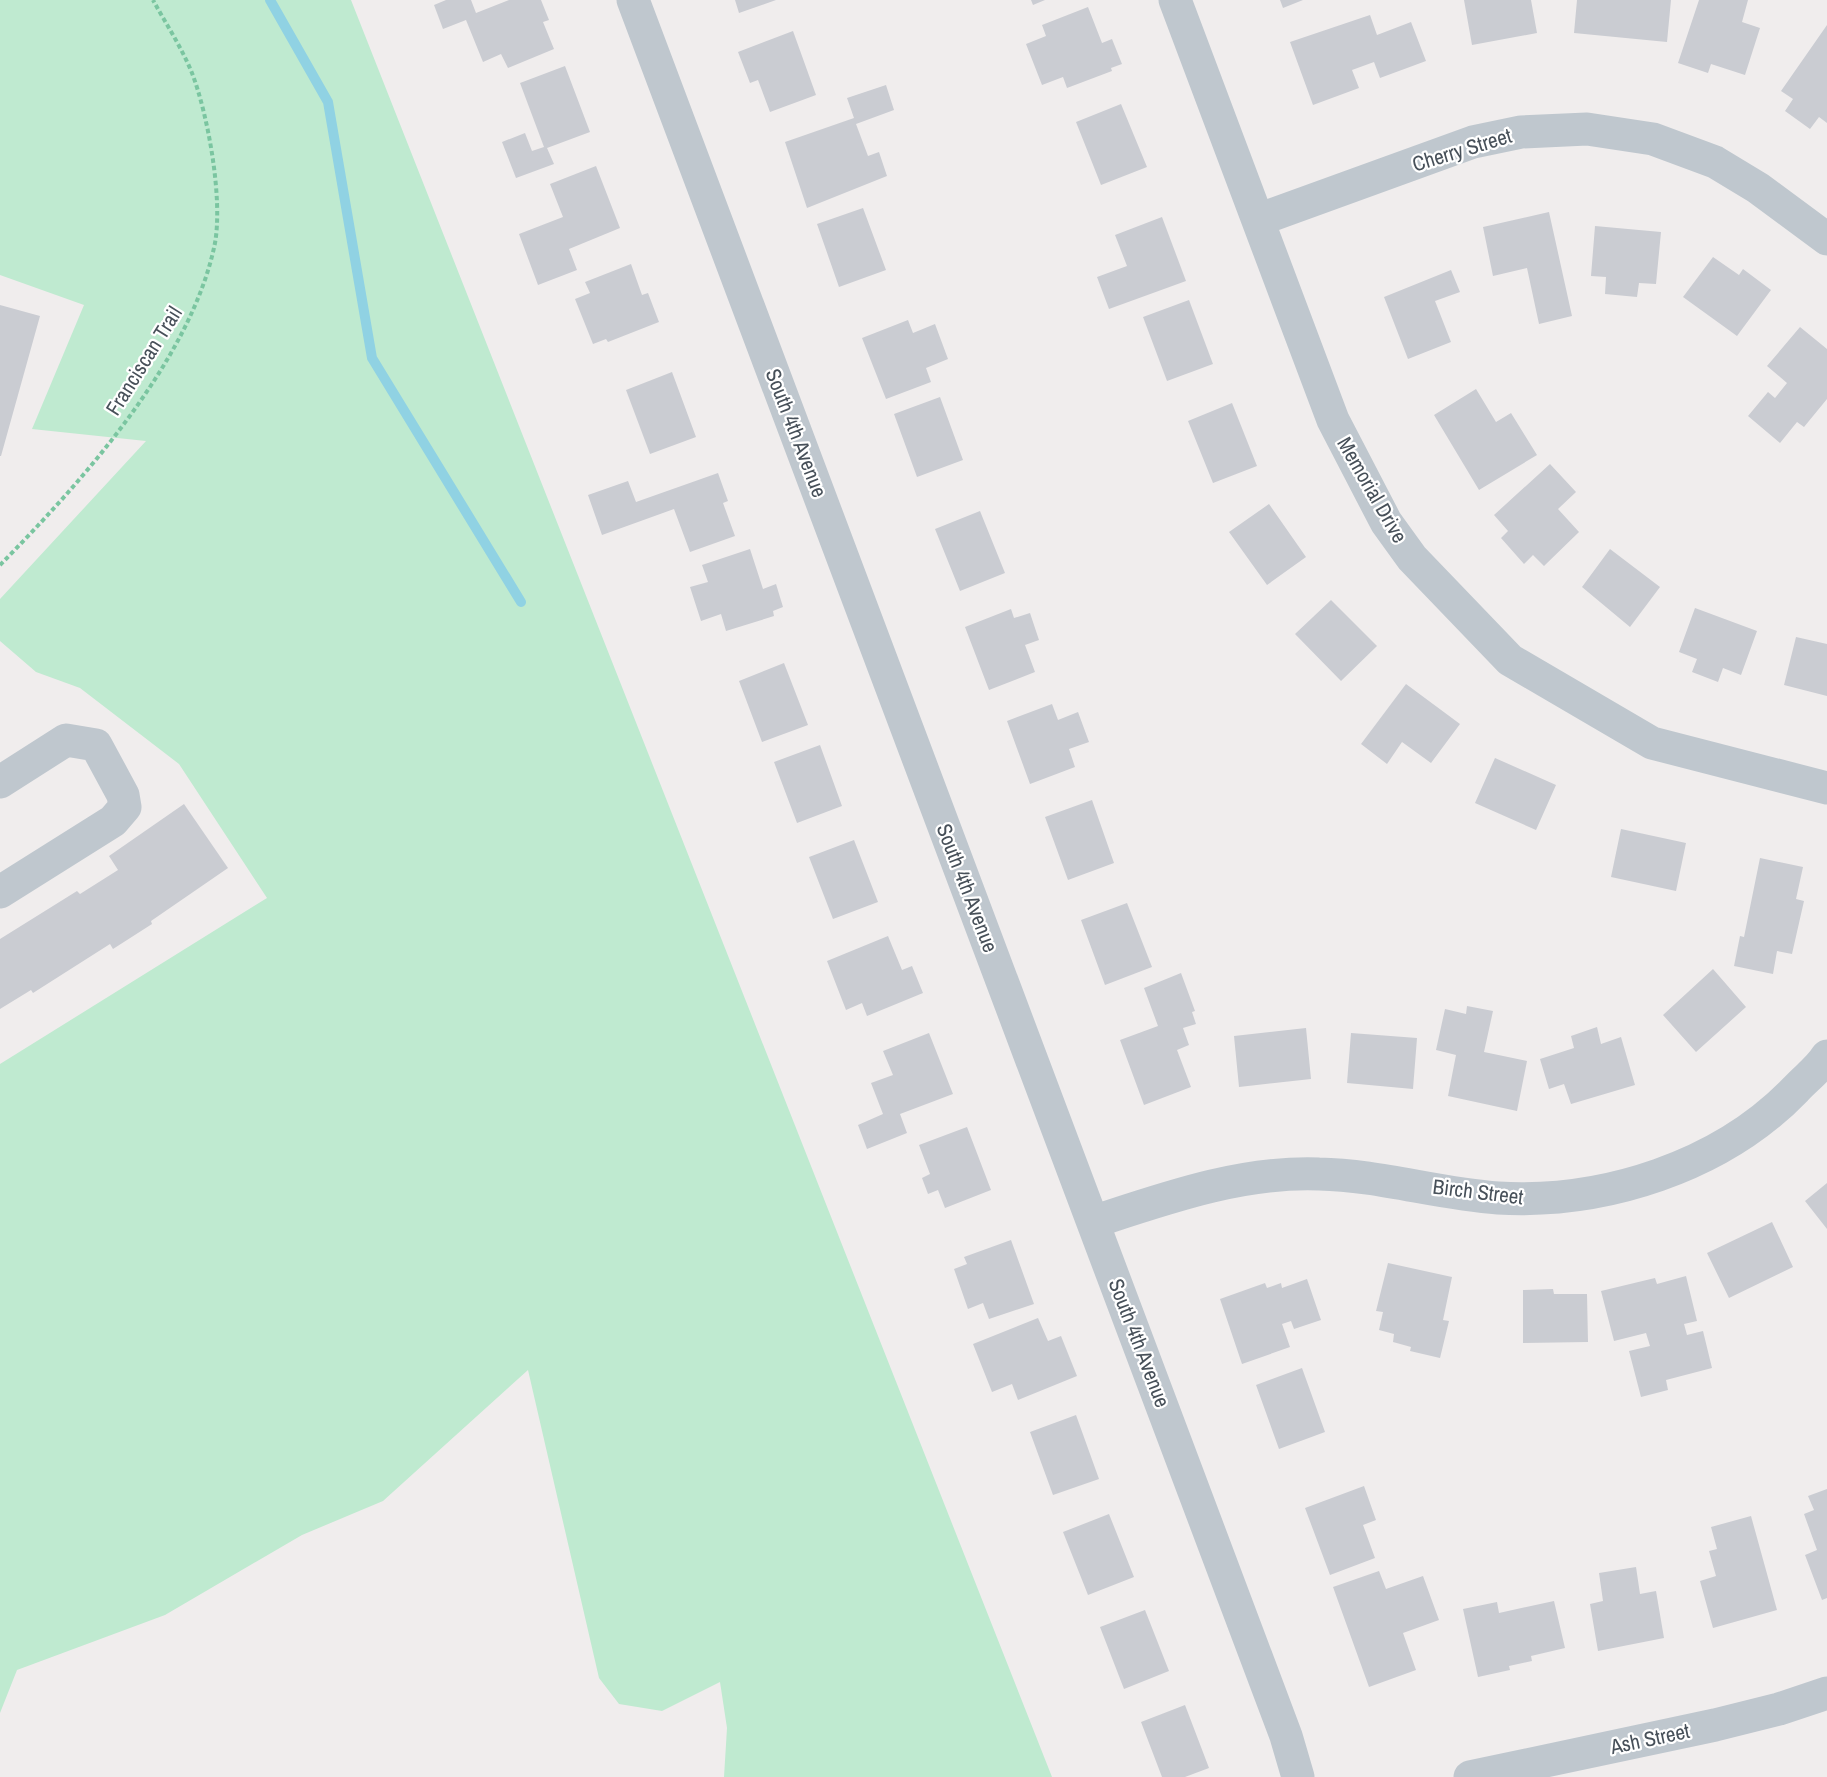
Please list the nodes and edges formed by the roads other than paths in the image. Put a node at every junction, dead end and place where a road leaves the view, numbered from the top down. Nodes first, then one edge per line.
1 (633, 0) edge
2 (1175, 0) edge
3 (1258, 220) junction
4 (1827, 239) edge
5 (0, 782) edge
6 (1827, 788) edge
7 (0, 892) edge
8 (1827, 1056) edge
9 (1093, 1222) junction
10 (1827, 1693) edge
11 (1298, 1777) edge
12 (1470, 1777) edge

1 - 9 street, South 4th Avenue
2 - 3 street, Memorial Drive
3 - 4 street, Cherry Street
3 - 6 street, Memorial Drive
5 - 7 street
8 - 9 street, Birch Street
9 - 11 street, South 4th Avenue
10 - 12 street, Ash Street

